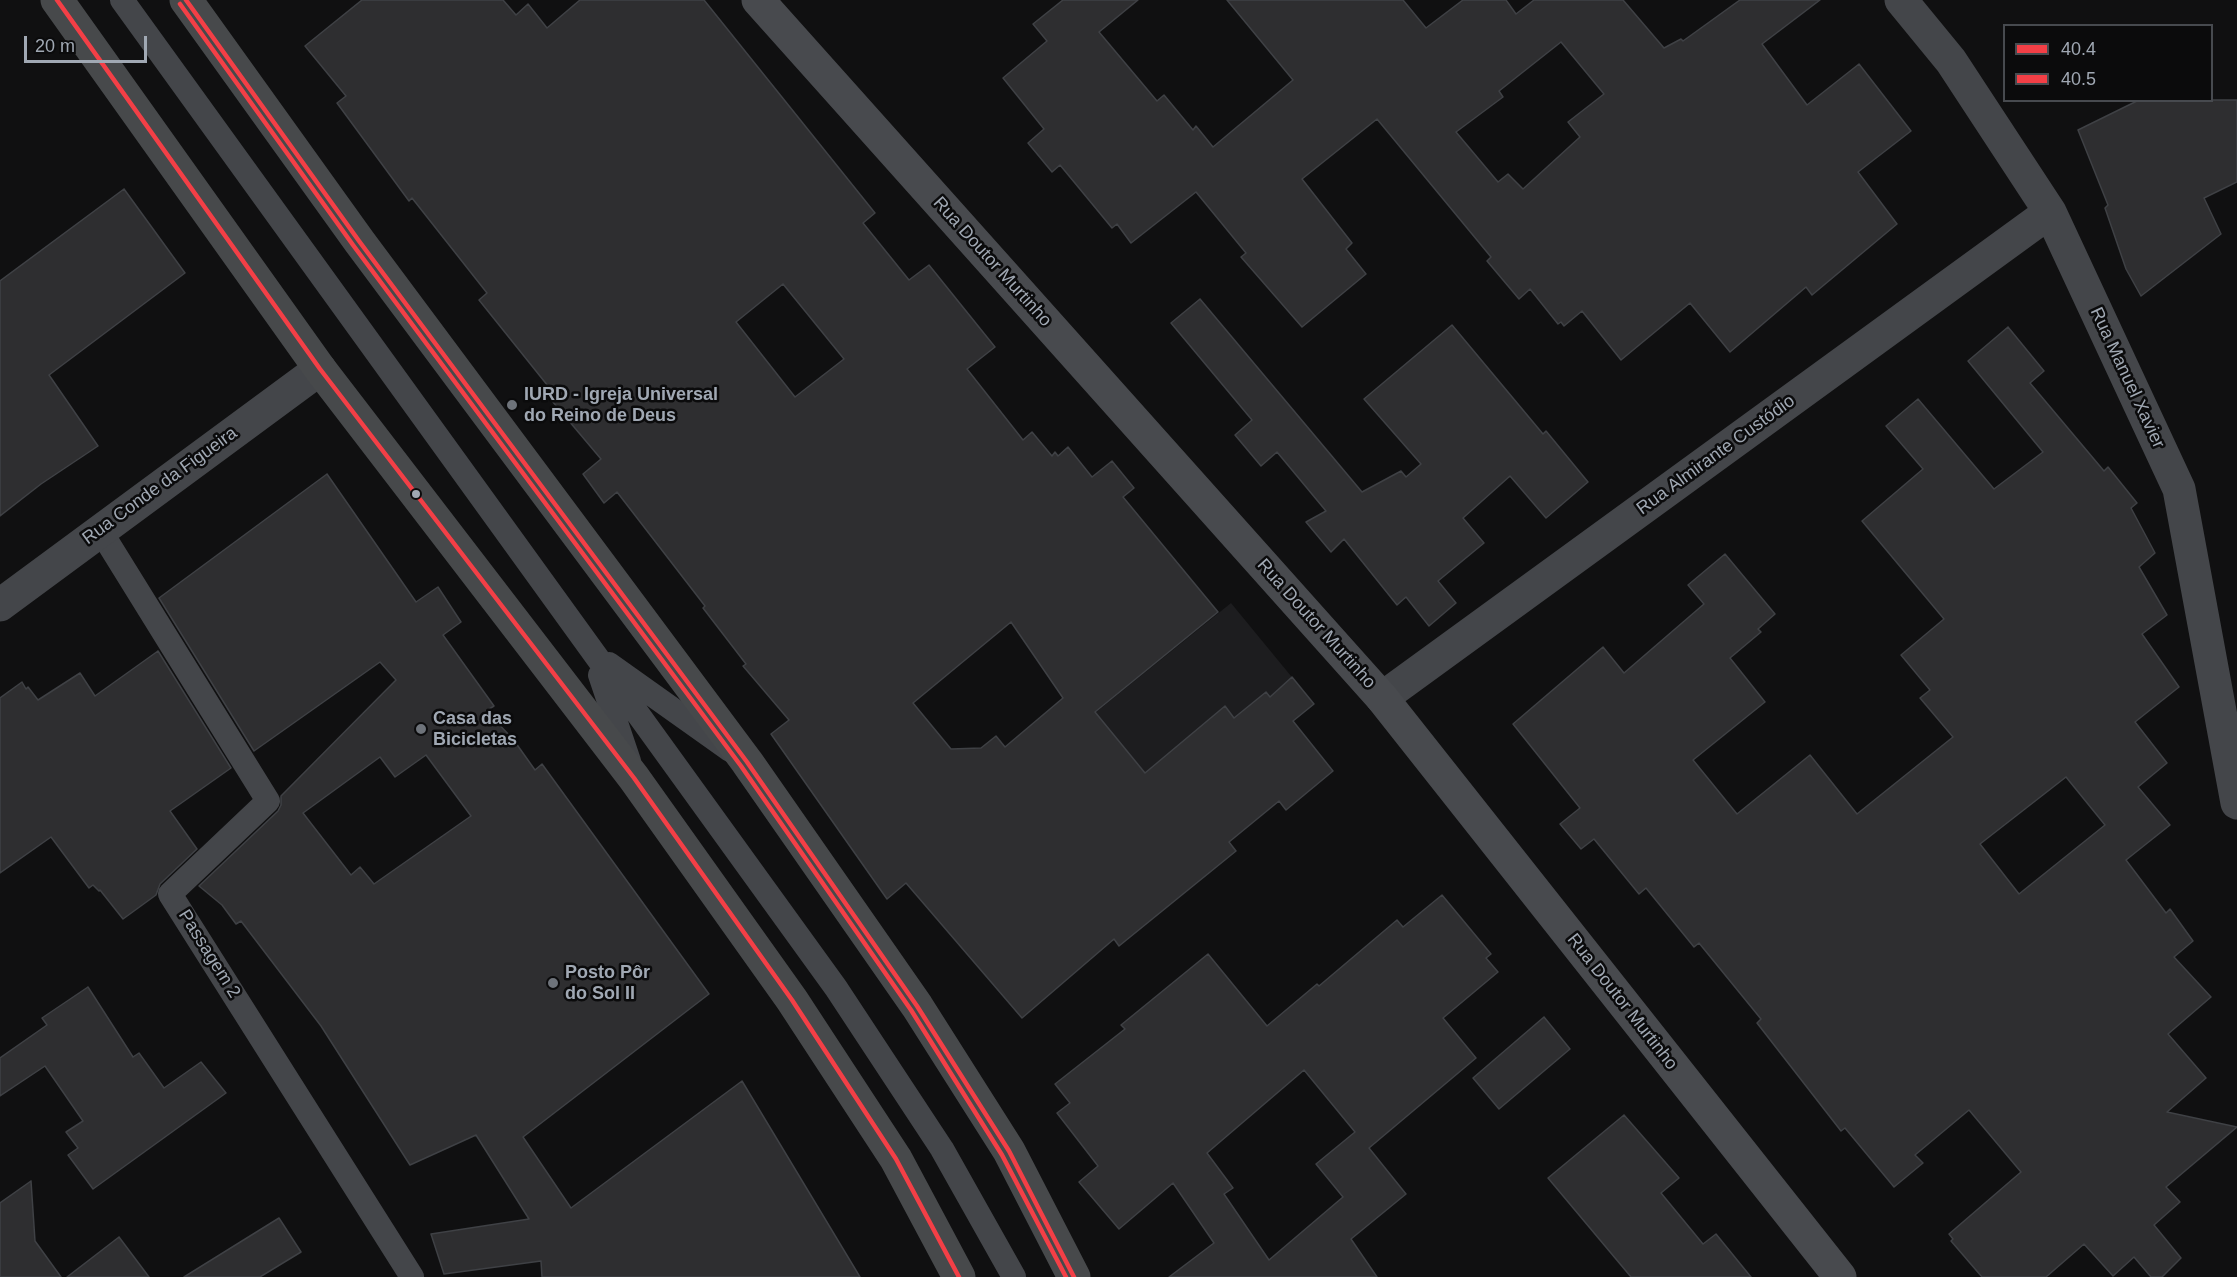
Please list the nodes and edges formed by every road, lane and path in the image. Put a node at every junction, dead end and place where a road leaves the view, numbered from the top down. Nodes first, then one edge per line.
1 (57, 0) edge
2 (122, 0) edge
3 (186, 0) edge
4 (758, 0) edge
5 (1901, 0) edge
6 (2050, 212) junction
7 (320, 369) junction
8 (100, 530) junction
9 (0, 605) edge
10 (592, 652) junction
11 (1382, 698) junction
12 (747, 762) junction
13 (634, 778) junction
14 (2237, 803) edge
15 (1837, 1276) edge
16 (412, 1277) edge
17 (959, 1277) edge
18 (1014, 1277) edge
19 (1074, 1277) edge

1 - 7 main road
2 - 10 lane
3 - 12 main road
4 - 11 street, Rua Doutor Murtinho
5 - 6 street, Rua Manuel Xavier
6 - 11 street, Rua Almirante Custódio
6 - 14 street, Rua Manuel Xavier
7 - 8 street, Rua Conde da Figueira
7 - 13 main road
8 - 9 street, Rua Conde da Figueira
8 - 16 lane, Passagem 2
10 - 12 lane
10 - 13 lane
10 - 18 lane
11 - 15 street, Rua Doutor Murtinho
12 - 19 main road
13 - 17 main road

